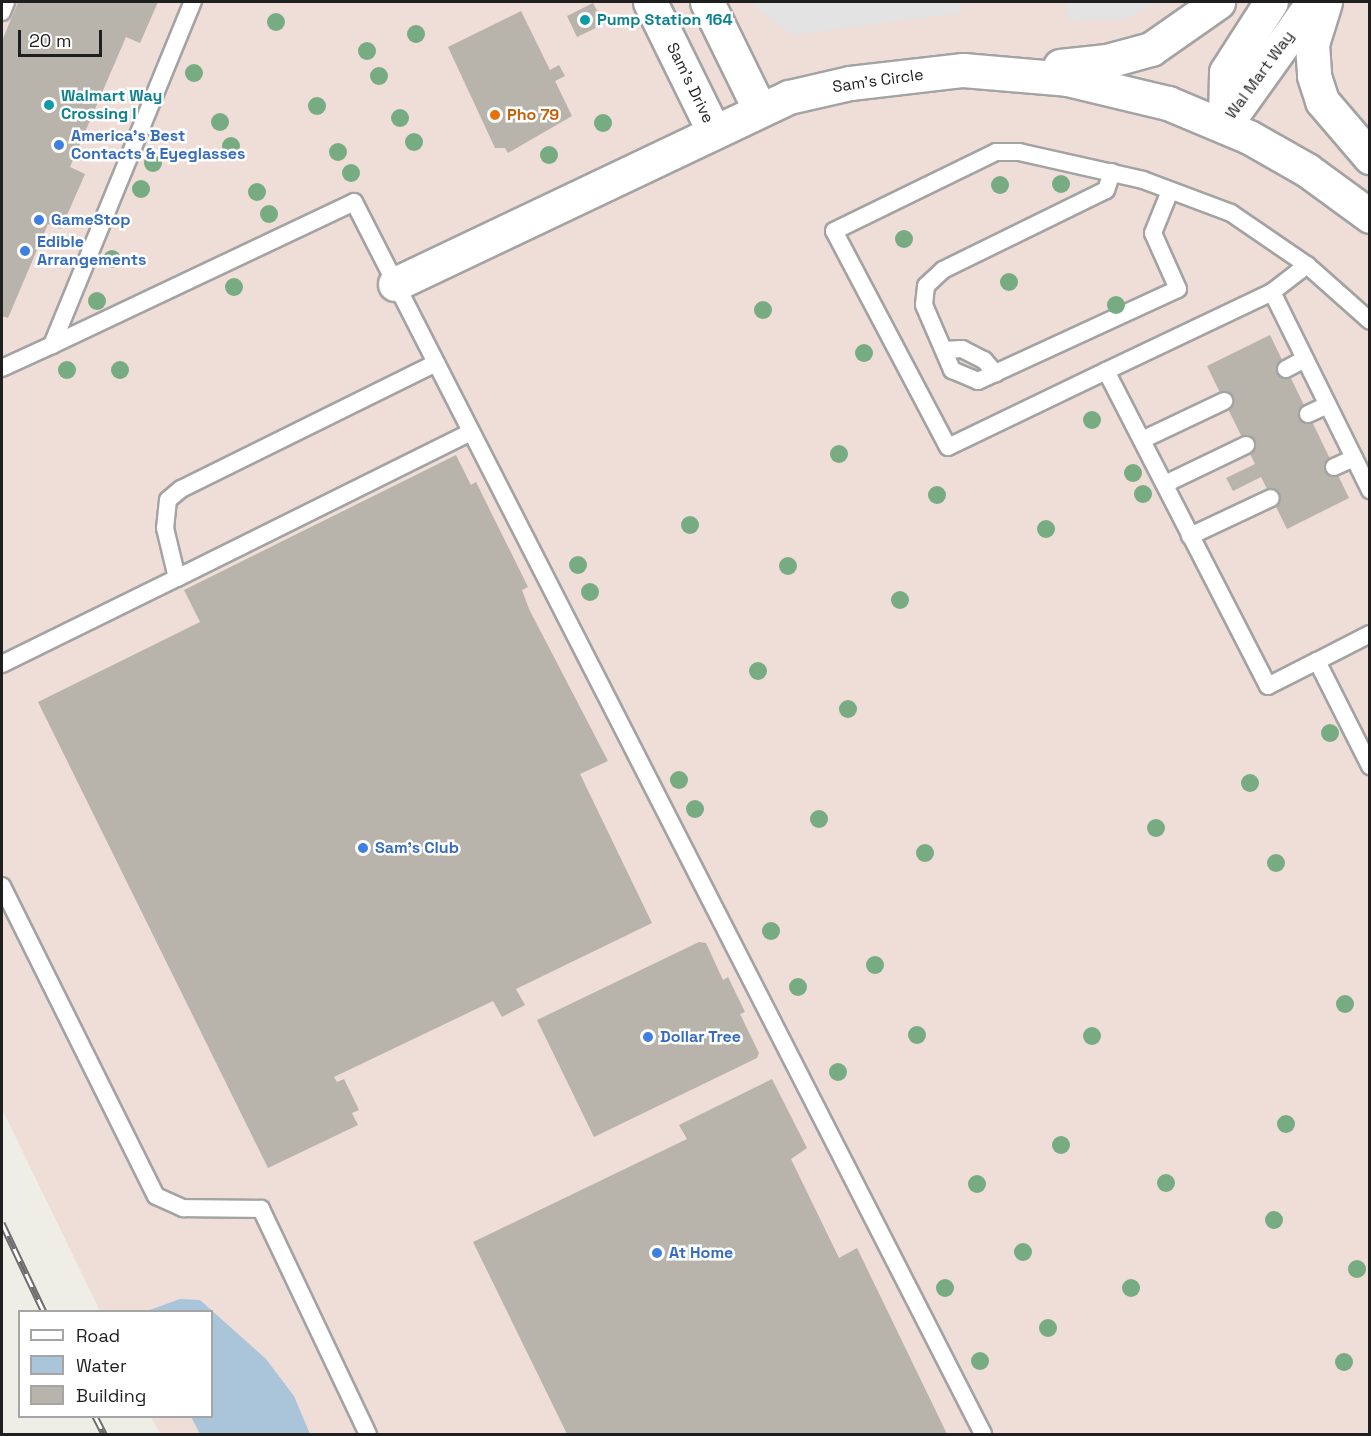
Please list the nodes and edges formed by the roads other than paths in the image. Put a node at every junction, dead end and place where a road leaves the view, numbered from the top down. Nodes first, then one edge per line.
1 (6, 2) edge
2 (193, 2) edge
3 (650, 2) edge
4 (707, 2) edge
5 (1218, 2) edge
6 (1271, 2) edge
7 (1313, 2) edge
8 (1325, 2) edge
9 (2, 12) edge
10 (998, 71) junction
11 (760, 110) junction
12 (1225, 125) junction
13 (714, 132) junction
14 (1370, 157) edge
15 (1112, 172) junction
16 (1170, 190) junction
17 (1370, 216) edge
18 (1307, 265) junction
19 (395, 284) junction
20 (1272, 292) junction
21 (1370, 321) edge
22 (52, 345) junction
23 (1305, 359) junction
24 (436, 363) junction
25 (2, 368) edge
26 (1286, 369) dead end
27 (1106, 371) junction
28 (1224, 401) dead end
29 (1327, 405) junction
30 (1308, 414) dead end
31 (471, 432) junction
32 (1142, 440) junction
33 (1246, 445) dead end
34 (1354, 458) junction
35 (1334, 467) dead end
36 (1165, 484) junction
37 (1370, 490) edge
38 (1272, 498) dead end
39 (1190, 536) junction
40 (177, 578) junction
41 (1370, 634) edge
42 (1317, 661) junction
43 (2, 664) edge
44 (1370, 766) edge
45 (2, 886) edge
46 (368, 1434) edge
47 (983, 1434) edge

1 - 9 lane
2 - 22 lane
3 - 13 street, Sam's Drive
4 - 11 street
5 - 10 street
6 - 12 street, Wal Mart Way
7 - 12 street, Wal Mart Way
8 - 14 street, Wal Mart Way
10 - 11 street, Sam's Circle
10 - 12 street, Sam's Circle
11 - 13 street, Sam's Circle
12 - 17 street, Sam's Circle
13 - 19 street, Sam's Circle
15 - 16 lane
15 - 16 lane
15 - 27 lane
16 - 18 lane
18 - 20 lane
18 - 21 lane
19 - 22 lane
19 - 24 lane
20 - 23 lane
20 - 27 lane
22 - 25 lane
23 - 26 lane
23 - 29 lane
24 - 31 lane
24 - 40 lane
27 - 32 lane
28 - 32 lane
29 - 30 lane
29 - 34 lane
31 - 40 lane
31 - 47 lane
32 - 36 lane
33 - 36 lane
34 - 35 lane
34 - 37 lane
36 - 39 lane
38 - 39 lane
39 - 42 lane
40 - 43 lane
41 - 42 lane
42 - 44 lane
45 - 46 lane

